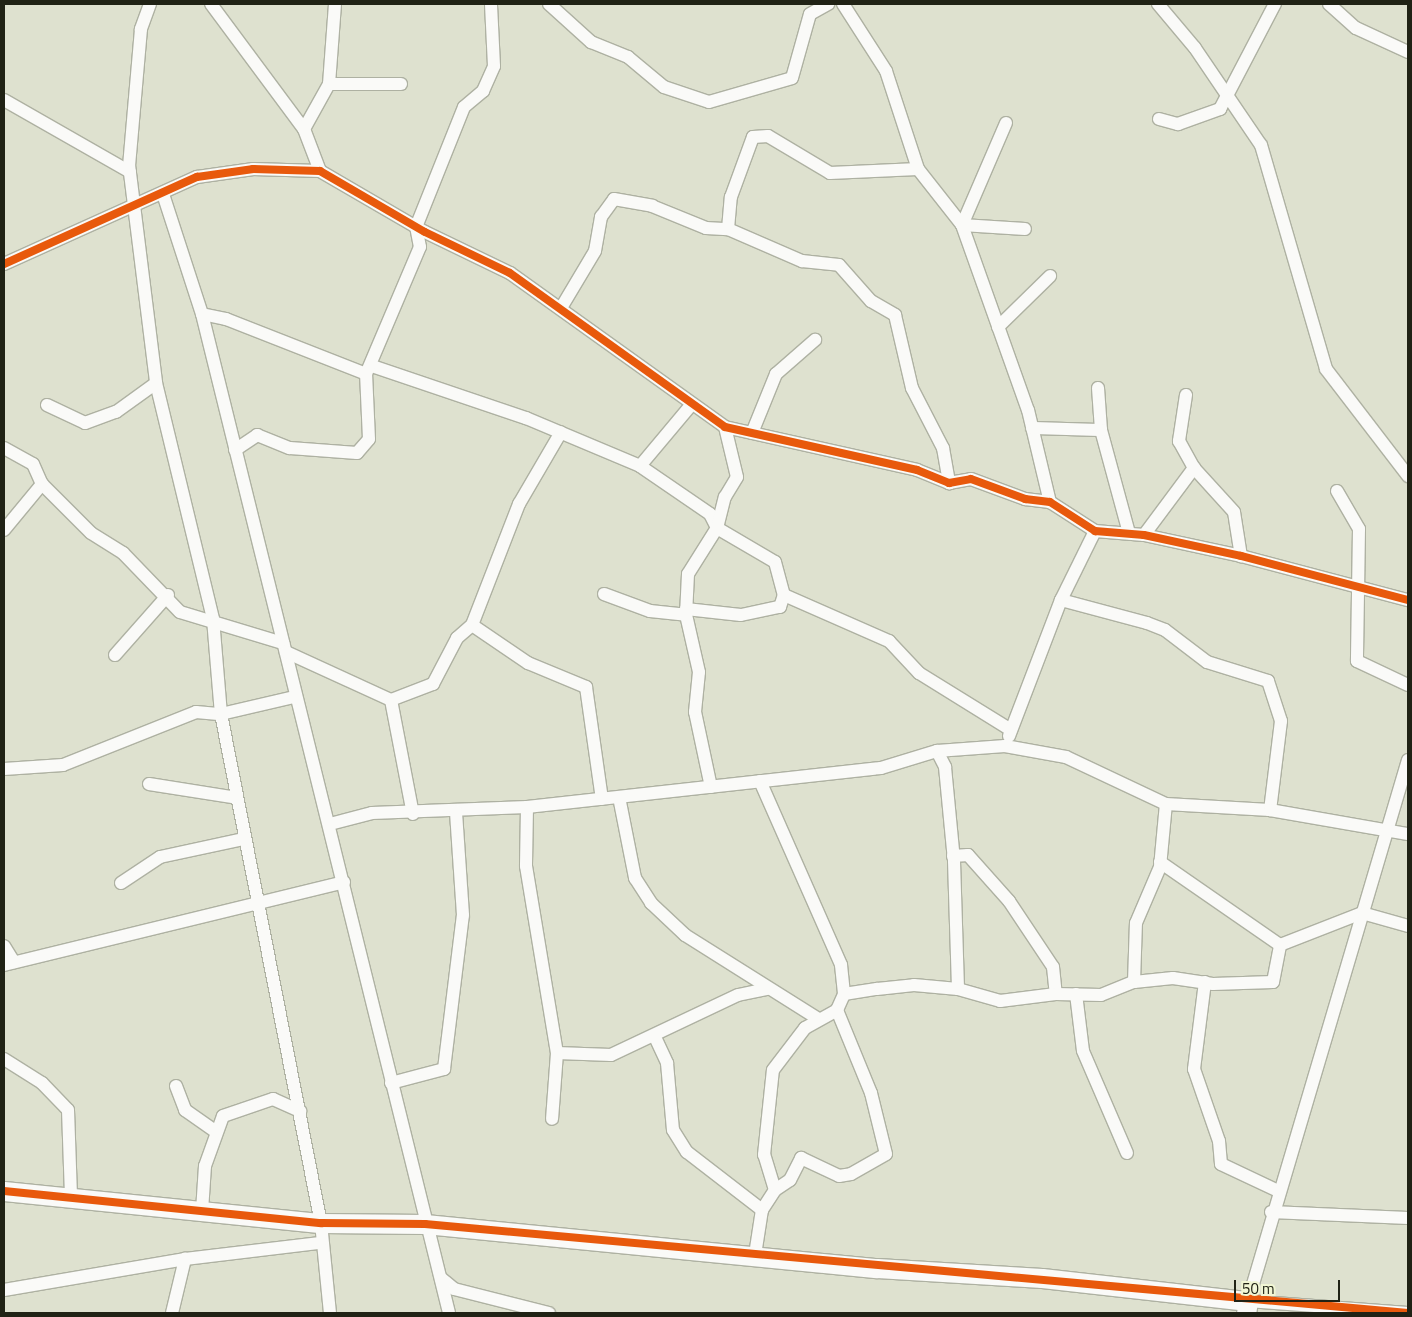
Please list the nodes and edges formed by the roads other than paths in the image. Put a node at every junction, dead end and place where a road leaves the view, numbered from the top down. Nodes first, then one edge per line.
1 (150, 4) edge
2 (211, 4) edge
3 (335, 4) edge
4 (491, 4) edge
5 (549, 4) edge
6 (828, 4) edge
7 (843, 4) edge
8 (1158, 4) edge
9 (1275, 4) edge
10 (1329, 4) edge
11 (1408, 52) edge
12 (329, 84) junction
13 (401, 84) dead end
14 (1228, 98) junction
15 (4, 100) edge
16 (1159, 119) dead end
17 (1006, 124) dead end
18 (304, 129) junction
19 (918, 169) junction
20 (320, 171) junction
21 (130, 172) junction
22 (163, 194) junction
23 (135, 207) junction
24 (962, 225) junction
25 (416, 227) junction
26 (728, 229) junction
27 (1025, 229) dead end
28 (4, 264) edge
29 (1050, 276) dead end
30 (561, 308) junction
31 (202, 314) junction
32 (998, 327) junction
33 (815, 340) dead end
34 (369, 370) junction
35 (156, 383) junction
36 (1098, 388) dead end
37 (1186, 394) dead end
38 (692, 404) junction
39 (47, 405) dead end
40 (725, 427) junction
41 (1032, 428) junction
42 (1101, 430) junction
43 (560, 432) junction
44 (752, 433) junction
45 (4, 448) edge
46 (235, 450) junction
47 (640, 466) junction
48 (1194, 468) junction
49 (1408, 476) edge
50 (949, 483) junction
51 (42, 484) junction
52 (1337, 490) dead end
53 (1050, 502) junction
54 (717, 528) junction
55 (4, 530) edge
56 (1095, 531) junction
57 (1129, 533) junction
58 (1144, 535) junction
59 (1241, 556) junction
60 (1357, 590) junction
61 (604, 594) dead end
62 (168, 595) junction
63 (784, 595) junction
64 (1061, 600) junction
65 (1408, 600) edge
66 (686, 612) junction
67 (213, 619) junction
68 (472, 625) junction
69 (285, 648) junction
70 (115, 655) dead end
71 (1408, 686) edge
72 (294, 696) junction
73 (391, 700) junction
74 (221, 714) junction
75 (1011, 730) junction
76 (1005, 746) junction
77 (937, 751) junction
78 (1408, 760) edge
79 (4, 769) edge
80 (760, 781) junction
81 (149, 784) dead end
82 (711, 786) junction
83 (619, 797) junction
84 (238, 798) junction
85 (602, 799) junction
86 (1166, 804) junction
87 (527, 807) junction
88 (1270, 810) junction
89 (456, 811) junction
90 (413, 814) junction
91 (330, 824) junction
92 (1390, 833) junction
93 (1408, 834) edge
94 (244, 839) junction
95 (954, 856) junction
96 (1160, 862) junction
97 (344, 882) junction
98 (120, 883) dead end
99 (256, 905) junction
100 (1362, 913) junction
101 (1408, 926) edge
102 (1280, 945) junction
103 (4, 946) edge
104 (9, 964) edge
105 (1134, 982) junction
106 (1205, 982) junction
107 (767, 989) junction
108 (958, 989) junction
109 (844, 994) junction
110 (1056, 994) junction
111 (1076, 994) junction
112 (837, 1010) junction
113 (817, 1018) junction
114 (655, 1037) junction
115 (557, 1053) junction
116 (4, 1059) edge
117 (391, 1083) junction
118 (176, 1086) dead end
119 (300, 1111) junction
120 (552, 1119) dead end
121 (215, 1131) junction
122 (1127, 1153) dead end
123 (775, 1190) junction
124 (4, 1191) edge
125 (1278, 1191) junction
126 (71, 1198) junction
127 (762, 1210) junction
128 (202, 1211) junction
129 (1271, 1212) junction
130 (1408, 1218) edge
131 (321, 1223) junction
132 (425, 1224) junction
133 (320, 1243) junction
134 (755, 1255) junction
135 (184, 1259) junction
136 (441, 1278) junction
137 (4, 1290) edge
138 (1247, 1307) edge
139 (172, 1313) edge
140 (330, 1313) edge
141 (449, 1313) edge
142 (549, 1313) edge
143 (1408, 1313) edge

1 - 21 street
2 - 18 street
3 - 12 street
4 - 25 street
5 - 6 street
7 - 19 street
8 - 14 street
9 - 14 street
10 - 11 street
12 - 13 street
12 - 18 street
14 - 16 street
14 - 49 street
15 - 21 street
17 - 24 street
18 - 20 street
19 - 24 street
19 - 26 street
20 - 22 street
20 - 25 street
21 - 23 street
22 - 23 street
22 - 31 street
23 - 28 street
23 - 35 street
24 - 27 street
24 - 32 street
25 - 30 street
25 - 34 street
26 - 30 street
26 - 50 street
29 - 32 street
30 - 38 street
31 - 34 street
31 - 46 street
32 - 41 street
33 - 44 street
34 - 43 street
34 - 46 street
35 - 39 street
35 - 67 street
36 - 42 street
37 - 48 street
38 - 40 street
38 - 47 street
40 - 44 street
40 - 54 street
41 - 42 street
41 - 53 street
42 - 57 street
43 - 47 street
43 - 68 street
44 - 50 street
45 - 51 street
46 - 69 street
47 - 54 street
48 - 58 street
48 - 59 street
50 - 53 street
51 - 55 street
51 - 62 street
52 - 60 street
53 - 56 street
54 - 63 street
54 - 66 street
56 - 57 street
56 - 64 street
57 - 58 street
58 - 59 street
59 - 60 street
60 - 65 street
60 - 71 street
61 - 66 street
62 - 67 street
62 - 70 street
63 - 66 street
63 - 75 street
64 - 75 street
64 - 88 street
66 - 82 street
67 - 69 street
67 - 74 street
68 - 73 street
68 - 85 street
69 - 72 street
69 - 73 street
72 - 74 street
72 - 91 street
73 - 90 street
74 - 79 street
74 - 84 street
75 - 76 street
76 - 77 street
76 - 86 street
77 - 80 street
77 - 95 street
78 - 92 street
80 - 82 street
80 - 109 street
81 - 84 street
82 - 83 street
83 - 85 street
83 - 107 street
84 - 94 street
85 - 87 street
86 - 88 street
86 - 96 street
87 - 89 street
87 - 115 street
88 - 92 street
89 - 90 street
89 - 117 street
90 - 91 street
91 - 97 street
92 - 93 street
92 - 100 street
94 - 98 street
94 - 99 street
95 - 108 street
95 - 110 street
96 - 102 street
96 - 105 street
97 - 99 street
97 - 117 street
99 - 104 street
99 - 119 street
100 - 101 street
100 - 102 street
100 - 125 street
102 - 106 street
103 - 104 street
105 - 106 street
105 - 111 street
106 - 125 street
107 - 113 street
107 - 114 street
108 - 109 street
108 - 110 street
109 - 112 street
110 - 111 street
111 - 122 street
112 - 113 street
112 - 123 street
113 - 123 street
114 - 115 street
114 - 127 street
115 - 120 street
116 - 126 street
117 - 132 street
118 - 121 street
119 - 121 street
119 - 131 street
121 - 128 street
123 - 127 street
124 - 126 street
125 - 129 street
126 - 128 street
127 - 134 street
128 - 131 street
129 - 130 street
129 - 138 street
131 - 132 street
131 - 133 street
132 - 134 street
132 - 136 street
133 - 135 street
133 - 140 street
134 - 138 street
135 - 137 street
135 - 139 street
136 - 141 street
136 - 142 street
138 - 143 street

